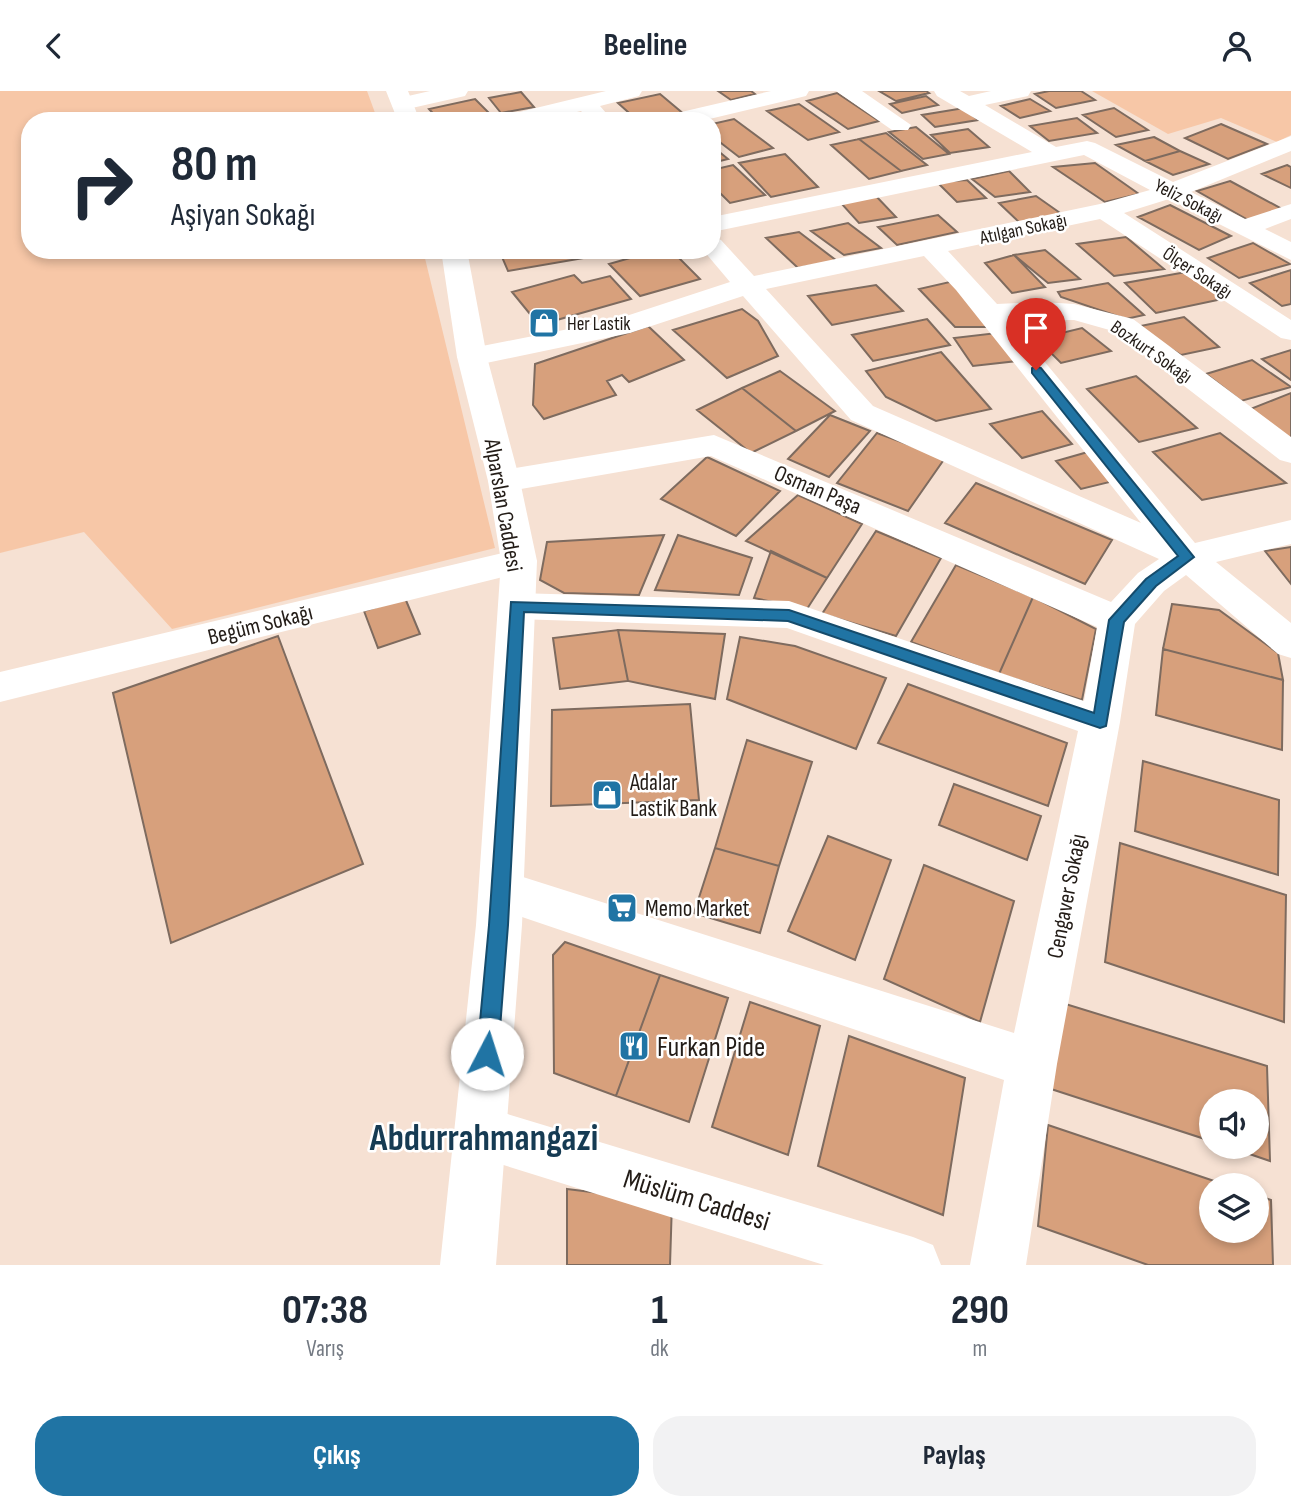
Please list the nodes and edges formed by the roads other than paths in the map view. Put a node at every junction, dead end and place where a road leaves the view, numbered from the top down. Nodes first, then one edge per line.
1 (457, 91) edge
2 (631, 91) edge
3 (798, 91) edge
4 (847, 91) edge
5 (944, 91) edge
6 (1020, 91) edge
7 (586, 103) junction
8 (965, 103) junction
9 (403, 105) edge
10 (548, 112) edge
11 (594, 112) edge
12 (710, 112) edge
13 (900, 125) dead end
14 (1291, 143) edge
15 (1053, 155) junction
16 (1172, 191) junction
17 (1104, 211) junction
18 (1291, 211) edge
19 (721, 223) edge
20 (1243, 227) junction
21 (929, 247) junction
22 (1291, 252) edge
23 (721, 255) edge
24 (456, 259) edge
25 (748, 285) junction
26 (991, 313) junction
27 (1291, 332) edge
28 (472, 356) junction
29 (1291, 453) edge
30 (504, 481) junction
31 (1291, 532) edge
32 (1187, 557) junction
33 (519, 561) junction
34 (517, 606) junction
35 (1117, 620) junction
36 (1291, 644) edge
37 (0, 687) edge
38 (1100, 722) junction
39 (501, 890) junction
40 (1032, 1064) junction
41 (481, 1132) junction
42 (468, 1265) edge
43 (913, 1265) edge
44 (998, 1265) edge

1 - 9 street
2 - 7 street
3 - 12 street
4 - 13 street
5 - 8 street
6 - 8 street
7 - 10 street
7 - 11 street
8 - 15 street
14 - 16 street, Atılgan Sokağı
15 - 16 street, Yeliz Sokağı
15 - 19 street
16 - 17 street, Atılgan Sokağı
16 - 20 street, Yeliz Sokağı
17 - 21 street, Atılgan Sokağı
17 - 27 street, Ölçer Sokağı
18 - 20 street
20 - 22 street, Yeliz Sokağı
21 - 25 street, Atılgan Sokağı
21 - 26 street
23 - 25 street
24 - 28 street, Alparslan Caddesi
25 - 28 street, Atılgan Sokağı
25 - 32 street
26 - 29 street, Bozkurt Sokağı
26 - 32 street
28 - 30 street, Alparslan Caddesi
30 - 33 street, Alparslan Caddesi
30 - 35 street, Osman Paşa
31 - 32 street
32 - 35 street
32 - 36 street
33 - 34 street, Alparslan Caddesi
33 - 37 street, Begüm Sokağı
34 - 38 street
34 - 39 street, Alparslan Caddesi
35 - 38 street, Cengaver Sokağı
38 - 40 street, Cengaver Sokağı
39 - 40 street
39 - 41 street, Alparslan Caddesi
40 - 44 street, Cengaver Sokağı
41 - 42 street, Alparslan Caddesi
41 - 43 street, Müslüm Caddesi

